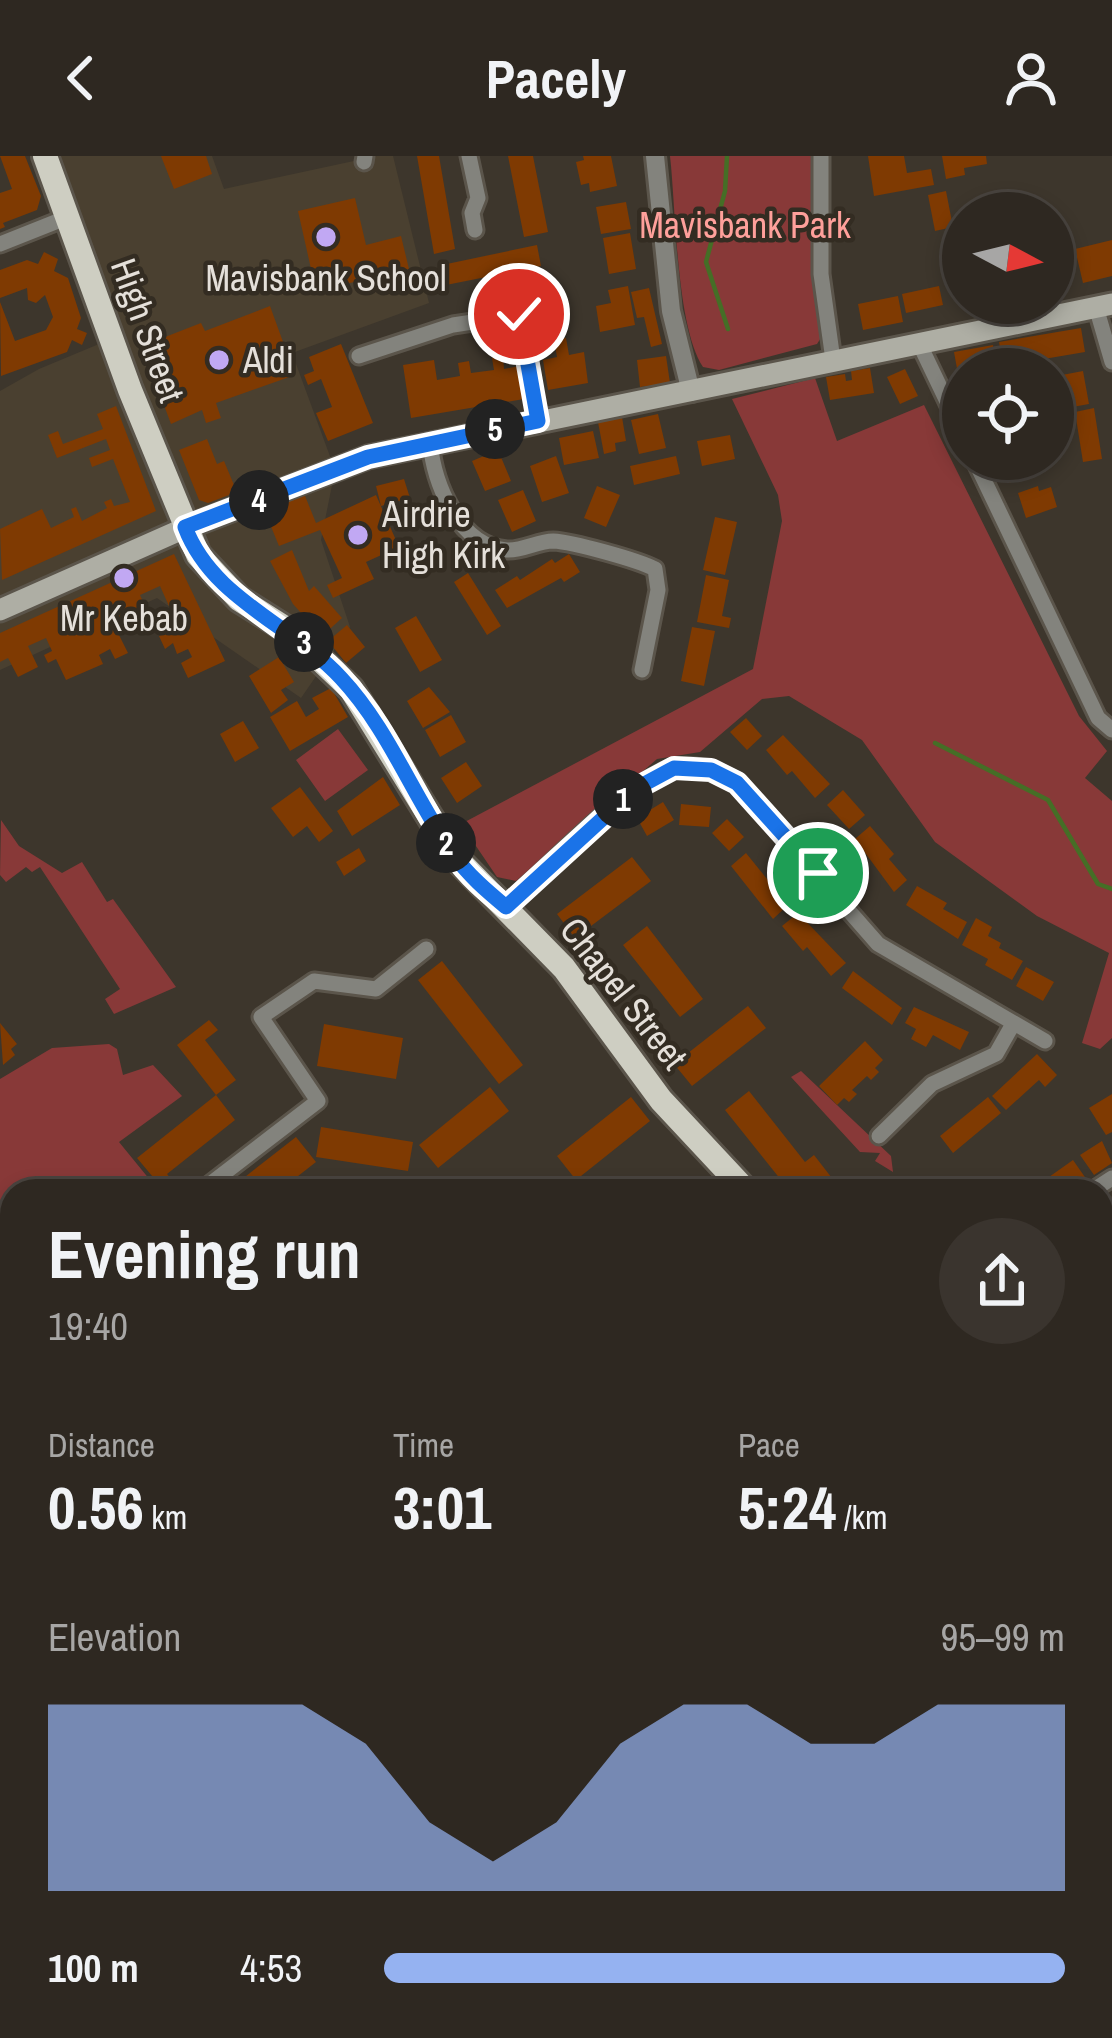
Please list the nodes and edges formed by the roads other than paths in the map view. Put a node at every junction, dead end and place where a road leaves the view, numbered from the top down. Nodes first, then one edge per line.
1 (45, 156) edge
2 (469, 156) edge
3 (655, 156) edge
4 (821, 156) edge
5 (68, 217) junction
6 (475, 230) dead end
7 (0, 244) edge
8 (1104, 306) edge
9 (558, 309) dead end
10 (519, 314) junction
11 (919, 343) junction
12 (359, 356) dead end
13 (833, 360) junction
14 (1112, 362) edge
15 (942, 391) edge
16 (691, 392) junction
17 (538, 421) junction
18 (430, 442) junction
19 (984, 480) edge
20 (185, 527) junction
21 (0, 610) edge
22 (267, 619) joint
23 (642, 670) dead end
24 (1112, 730) edge
25 (506, 907) junction
26 (426, 949) dead end
27 (1013, 1024) junction
28 (1045, 1041) dead end
29 (879, 1136) dead end
30 (217, 1179) edge
31 (725, 1179) edge
32 (0, 1314) edge
33 (0, 1333) edge

1 - 5 main road, High Street
2 - 6 street
3 - 16 street
4 - 13 street
5 - 7 street
5 - 20 main road, High Street
8 - 11 main road
8 - 14 street
9 - 10 street
10 - 12 street
10 - 17 street
11 - 13 main road
11 - 15 street
13 - 16 main road
16 - 17 main road
17 - 18 main road
18 - 20 main road
18 - 23 street
19 - 24 street
20 - 21 main road
20 - 22 main road, High Street
22 - 25 main road, Chapel Street
25 - 27 street
25 - 31 main road, Chapel Street
26 - 30 street
27 - 28 street
27 - 29 street
32 - 33 street

